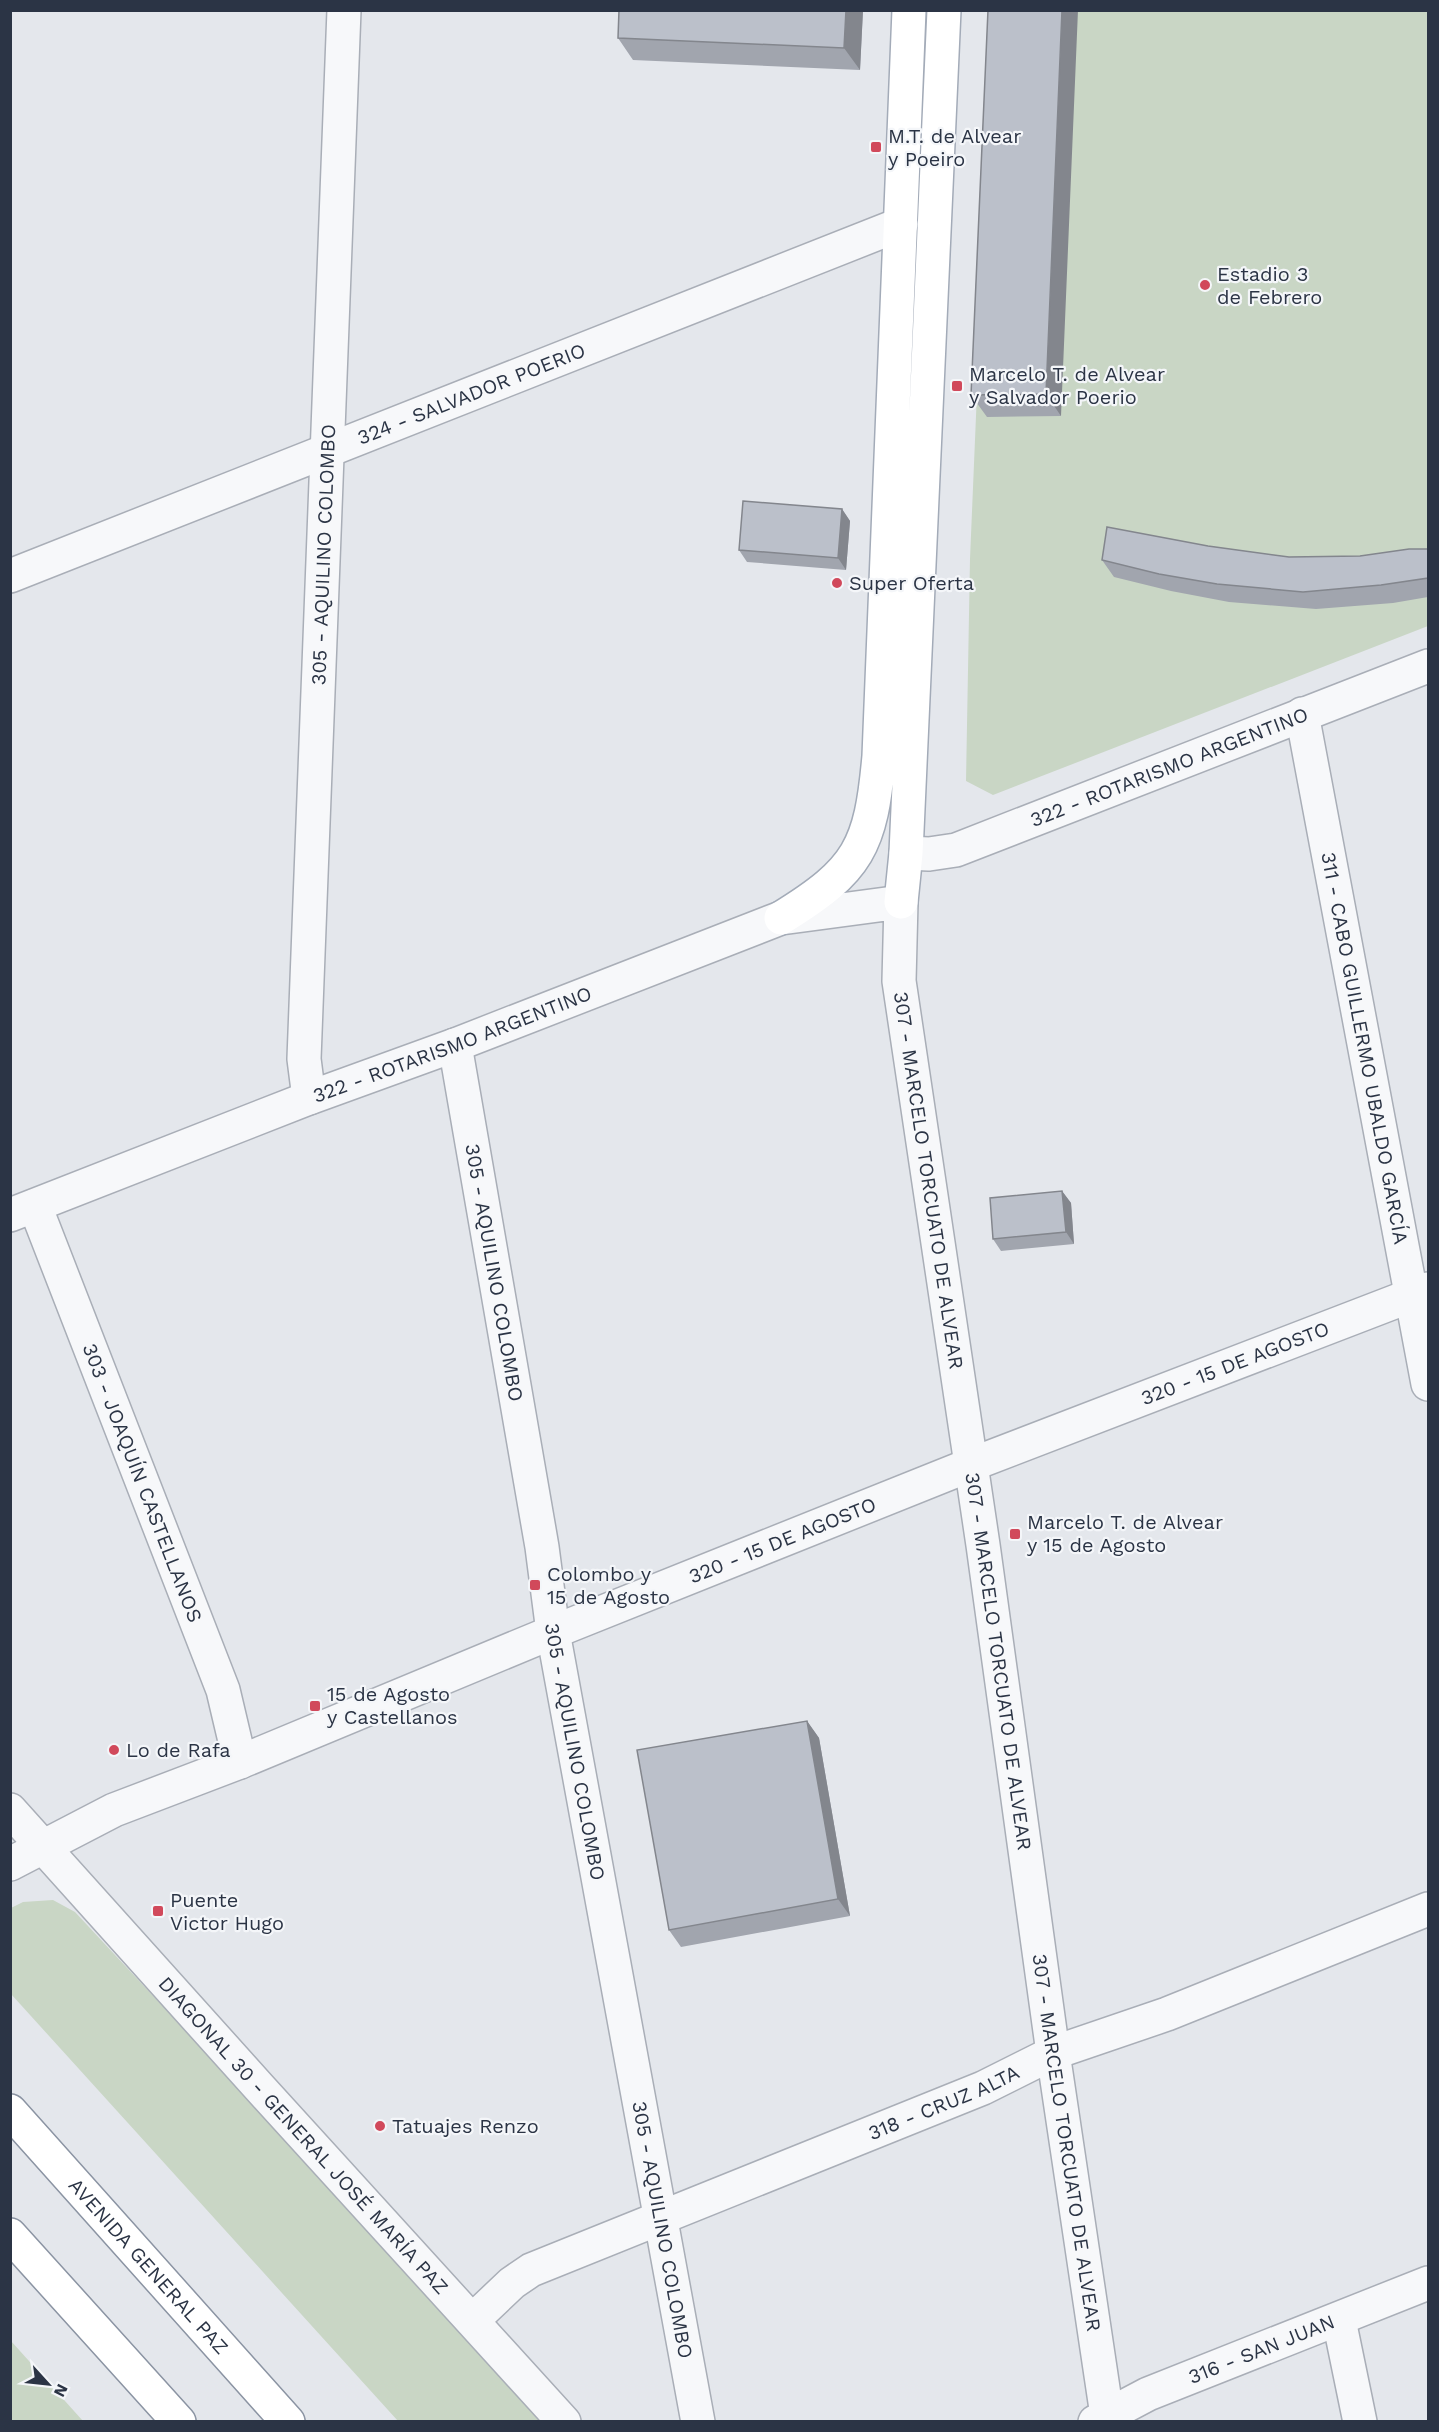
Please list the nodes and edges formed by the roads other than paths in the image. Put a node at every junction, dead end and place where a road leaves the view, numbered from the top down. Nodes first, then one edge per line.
1 (344, 10) edge
2 (909, 10) edge
3 (944, 10) edge
4 (901, 224) junction
5 (326, 452) junction
6 (10, 576) edge
7 (1428, 666) edge
8 (1302, 714) junction
9 (906, 853) junction
10 (901, 902) junction
11 (781, 918) junction
12 (455, 1045) junction
13 (309, 1098) junction
14 (23, 1211) edge
15 (1421, 1292) edge
16 (1428, 1384) edge
17 (970, 1465) junction
18 (553, 1632) junction
19 (240, 1762) junction
20 (10, 1810) edge
21 (44, 1847) junction
22 (10, 1864) edge
23 (1428, 1909) edge
24 (1053, 2053) junction
25 (10, 2111) edge
26 (661, 2218) junction
27 (10, 2235) edge
28 (1428, 2283) edge
29 (473, 2320) junction
30 (1338, 2320) junction
31 (1104, 2420) edge
32 (178, 2421) edge
33 (288, 2421) edge
34 (564, 2421) edge
35 (698, 2421) edge
36 (1360, 2421) edge

1 - 5 street, 305 - AQUILINO COLOMBO
2 - 4 main road
3 - 9 main road
4 - 5 street, 324 - SALVADOR POERIO
4 - 11 main road
5 - 6 street, 324 - SALVADOR POERIO
5 - 13 street, 305 - AQUILINO COLOMBO
7 - 8 street, 322 - ROTARISMO ARGENTINO
8 - 9 street, 322 - ROTARISMO ARGENTINO
8 - 15 street, 311 - CABO GUILLERMO UBALDO GARCÍA
9 - 10 main road
10 - 11 street, 322 - ROTARISMO ARGENTINO
10 - 17 street, 307 - MARCELO TORCUATO DE ALVEAR
11 - 12 street, 322 - ROTARISMO ARGENTINO
12 - 13 street, 322 - ROTARISMO ARGENTINO
12 - 18 street, 305 - AQUILINO COLOMBO
13 - 14 street, 322 - ROTARISMO ARGENTINO
14 - 19 street, 303 - JOAQUÍN CASTELLANOS
15 - 16 street, 311 - CABO GUILLERMO UBALDO GARCÍA
15 - 17 street, 320 - 15 DE AGOSTO
17 - 18 street, 320 - 15 DE AGOSTO
17 - 24 street, 307 - MARCELO TORCUATO DE ALVEAR
18 - 19 street, 320 - 15 DE AGOSTO
18 - 26 street, 305 - AQUILINO COLOMBO
19 - 21 street, 320 - 15 DE AGOSTO
20 - 21 street, DIAGONAL 30 - GENERAL JOSÉ MARÍA PAZ
21 - 22 street, 320 - 15 DE AGOSTO
21 - 29 street, DIAGONAL 30 - GENERAL JOSÉ MARÍA PAZ
23 - 24 street, 318 - CRUZ ALTA
24 - 26 street, 318 - CRUZ ALTA
24 - 31 street, 307 - MARCELO TORCUATO DE ALVEAR
25 - 33 main road, AVENIDA GENERAL PAZ
26 - 29 street, 318 - CRUZ ALTA
26 - 35 street, 305 - AQUILINO COLOMBO
27 - 32 main road
28 - 30 street, 316 - SAN JUAN
29 - 34 street, DIAGONAL 30 - GENERAL JOSÉ MARÍA PAZ
30 - 31 street, 316 - SAN JUAN
30 - 36 street

